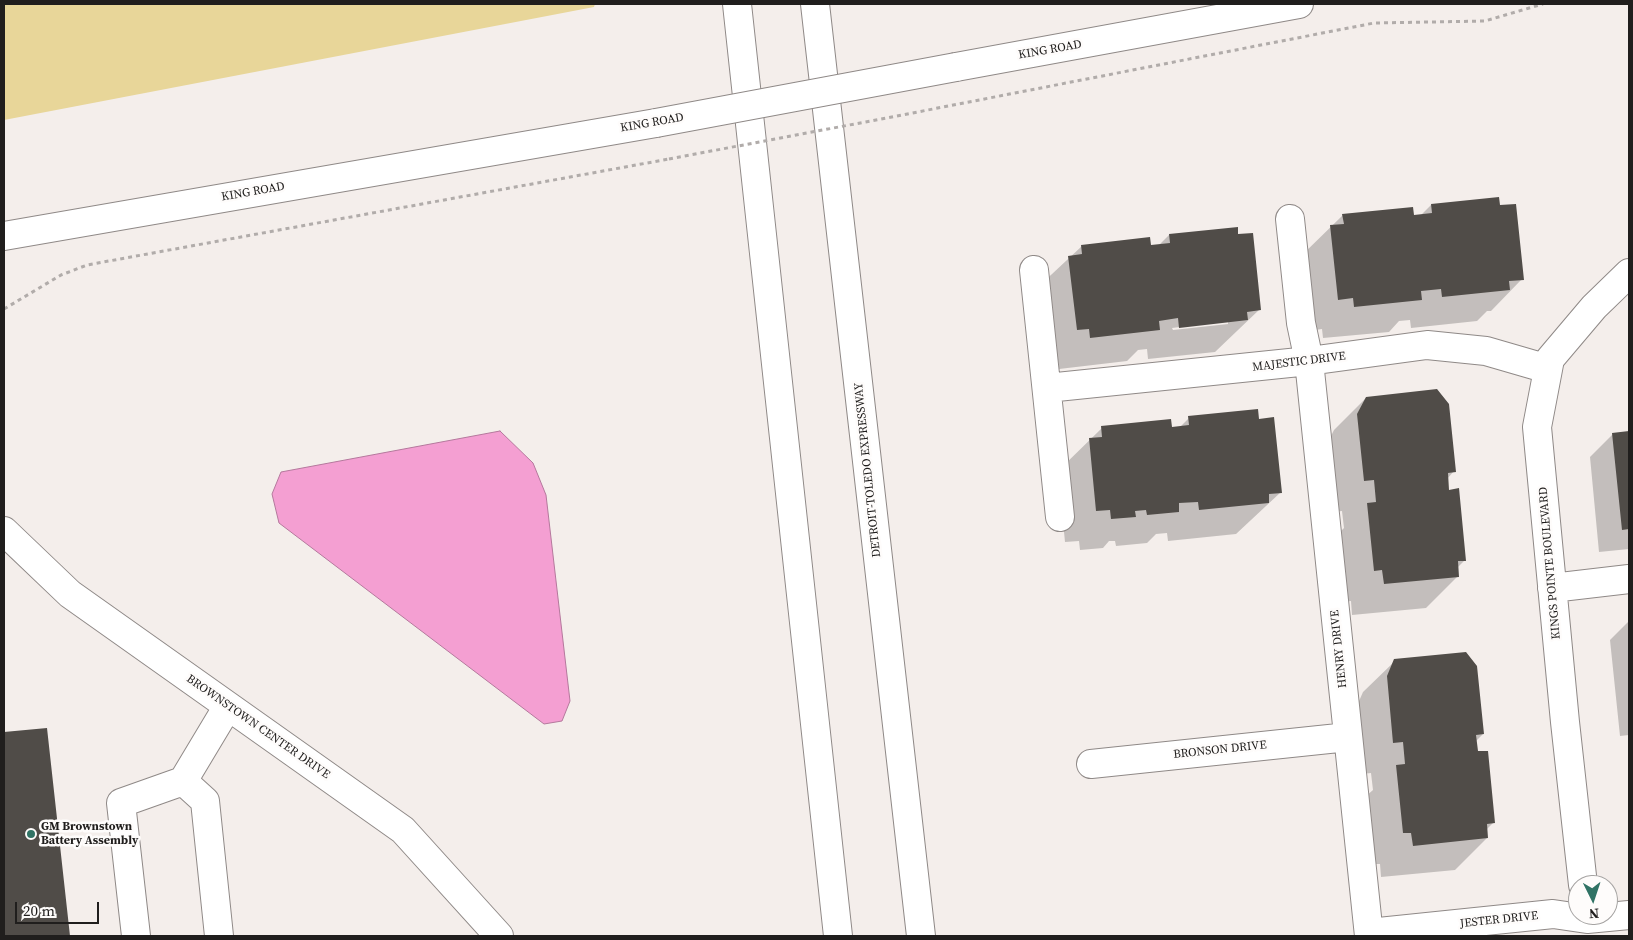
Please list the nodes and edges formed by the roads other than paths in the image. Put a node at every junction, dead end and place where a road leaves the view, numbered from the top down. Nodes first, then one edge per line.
1 (737, 4) edge
2 (816, 4) edge
3 (1299, 4) edge
4 (1290, 219) dead end
5 (4, 236) edge
6 (1034, 270) dead end
7 (1629, 274) edge
8 (1309, 362) junction
9 (1548, 369) junction
10 (1047, 388) junction
11 (1060, 517) dead end
12 (4, 531) edge
13 (1629, 579) edge
14 (1552, 588) junction
15 (228, 706) junction
16 (1348, 737) junction
17 (1091, 764) dead end
18 (183, 781) junction
19 (1582, 875) edge
20 (1568, 918) edge
21 (1369, 935) edge
22 (136, 936) edge
23 (219, 936) edge
24 (499, 936) edge
25 (838, 936) edge
26 (921, 936) edge

1 - 25 main road
2 - 26 main road, DETROIT-TOLEDO EXPRESSWAY
3 - 5 main road, KING ROAD, bridge
4 - 8 main road, HENRY DRIVE
6 - 10 main road
7 - 9 main road, KINGS POINTE BOULEVARD
8 - 9 main road, MAJESTIC DRIVE
8 - 10 main road, MAJESTIC DRIVE
8 - 16 main road, HENRY DRIVE
9 - 14 main road, KINGS POINTE BOULEVARD
10 - 11 main road
12 - 15 main road, BROWNSTOWN CENTER DRIVE
13 - 14 main road
14 - 19 main road, KINGS POINTE BOULEVARD
15 - 18 main road
15 - 24 main road, BROWNSTOWN CENTER DRIVE
16 - 17 main road, BRONSON DRIVE
16 - 21 main road, HENRY DRIVE
18 - 22 main road
18 - 23 main road
20 - 21 main road, JESTER DRIVE

